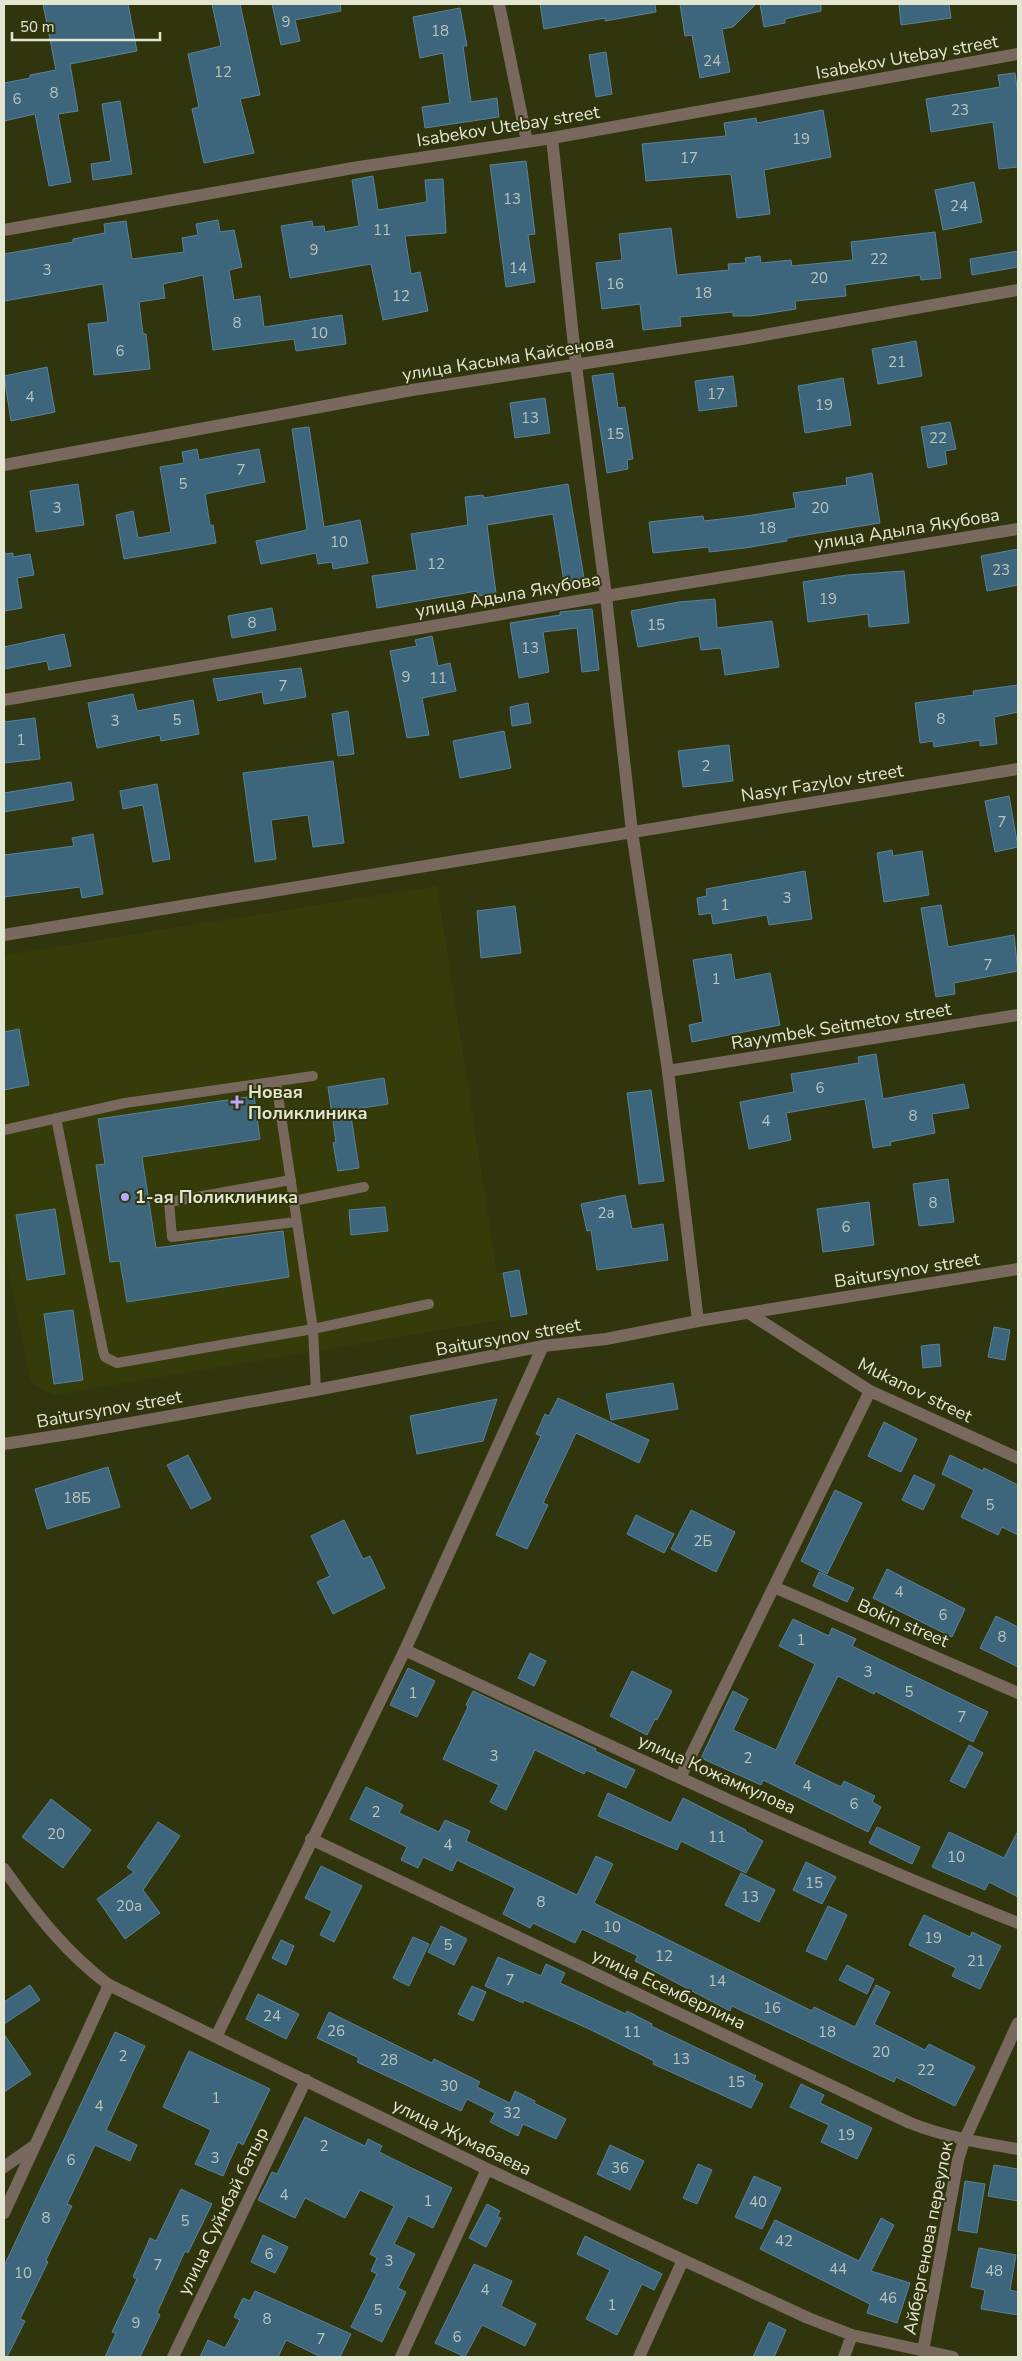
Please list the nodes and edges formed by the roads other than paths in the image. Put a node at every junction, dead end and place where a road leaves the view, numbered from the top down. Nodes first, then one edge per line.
1 (498, 4) edge
2 (1018, 54) edge
3 (552, 138) junction
4 (527, 142) junction
5 (4, 230) edge
6 (1018, 290) edge
7 (576, 365) junction
8 (4, 465) edge
9 (1018, 529) edge
10 (606, 596) junction
11 (4, 700) edge
12 (1018, 769) edge
13 (632, 832) junction
14 (4, 935) edge
15 (1018, 1015) edge
16 (668, 1071) junction
17 (313, 1076) dead end
18 (276, 1082) junction
19 (56, 1118) junction
20 (4, 1130) edge
21 (291, 1180) junction
22 (364, 1187) dead end
23 (293, 1201) junction
24 (296, 1222) junction
25 (1018, 1269) edge
26 (429, 1304) dead end
27 (750, 1314) junction
28 (698, 1321) junction
29 (313, 1329) junction
30 (543, 1346) junction
31 (316, 1390) junction
32 (870, 1391) junction
33 (4, 1443) edge
34 (1018, 1458) edge
35 (774, 1587) junction
36 (405, 1650) junction
37 (1018, 1693) edge
38 (680, 1778) junction
39 (311, 1839) junction
40 (4, 1869) edge
41 (8, 1883) edge
42 (1018, 1923) edge
43 (109, 1985) junction
44 (1018, 2023) edge
45 (216, 2037) junction
46 (306, 2080) junction
47 (964, 2141) junction
48 (34, 2146) junction
49 (1018, 2149) edge
50 (4, 2167) edge
51 (487, 2170) junction
52 (4, 2213) edge
53 (683, 2260) junction
54 (852, 2335) junction
55 (923, 2351) junction
56 (173, 2357) edge
57 (402, 2357) edge
58 (639, 2357) edge
59 (844, 2357) edge
60 (953, 2357) edge

1 - 4 street
2 - 3 street, Isabekov Utebay street
3 - 4 street, Isabekov Utebay street
3 - 7 street
4 - 5 street, Isabekov Utebay street
6 - 7 street, улица Касыма Кайсенова
7 - 8 street, улица Касыма Кайсенова
7 - 10 street
9 - 10 street, улица Адыла Якубова
10 - 11 street, улица Адыла Якубова
10 - 13 street
12 - 13 street, Nasyr Fazylov street
13 - 14 street, Nasyr Fazylov street
13 - 16 street
15 - 16 street, Rayymbek Seitmetov street
16 - 28 street
17 - 18 lane
18 - 19 lane
18 - 21 lane
19 - 20 lane
19 - 29 lane
21 - 23 lane
21 - 24 lane
22 - 23 lane
23 - 24 lane
24 - 29 lane
25 - 27 street, Baitursynov street
26 - 29 lane
27 - 28 street, Baitursynov street
27 - 32 street, Mukanov street
28 - 30 street, Baitursynov street
29 - 31 lane
30 - 31 street, Baitursynov street
30 - 36 street
31 - 33 street, Baitursynov street
32 - 34 street, Mukanov street
32 - 35 street
35 - 37 street, Bokin street
35 - 38 street
36 - 38 street, улица Кожамкулова
36 - 39 street
38 - 42 street, улица Кожамкулова
39 - 45 street
39 - 47 street, улица Есемберлина
40 - 41 street, улица Жумабаева
41 - 43 street, улица Жумабаева
43 - 45 street, улица Жумабаева
43 - 48 street
44 - 47 street, Айбергенова переулок
45 - 46 street, улица Жумабаева
46 - 51 street, улица Жумабаева
46 - 56 street, улица Суйнбай батыр
47 - 49 street, улица Есемберлина
47 - 55 street, Айбергенова переулок
48 - 50 street
48 - 52 street
51 - 53 street, улица Жумабаева
51 - 57 street
53 - 54 street, улица Жумабаева
53 - 58 street
54 - 55 street, улица Жумабаева
54 - 59 street
55 - 60 street, улица Жумабаева

